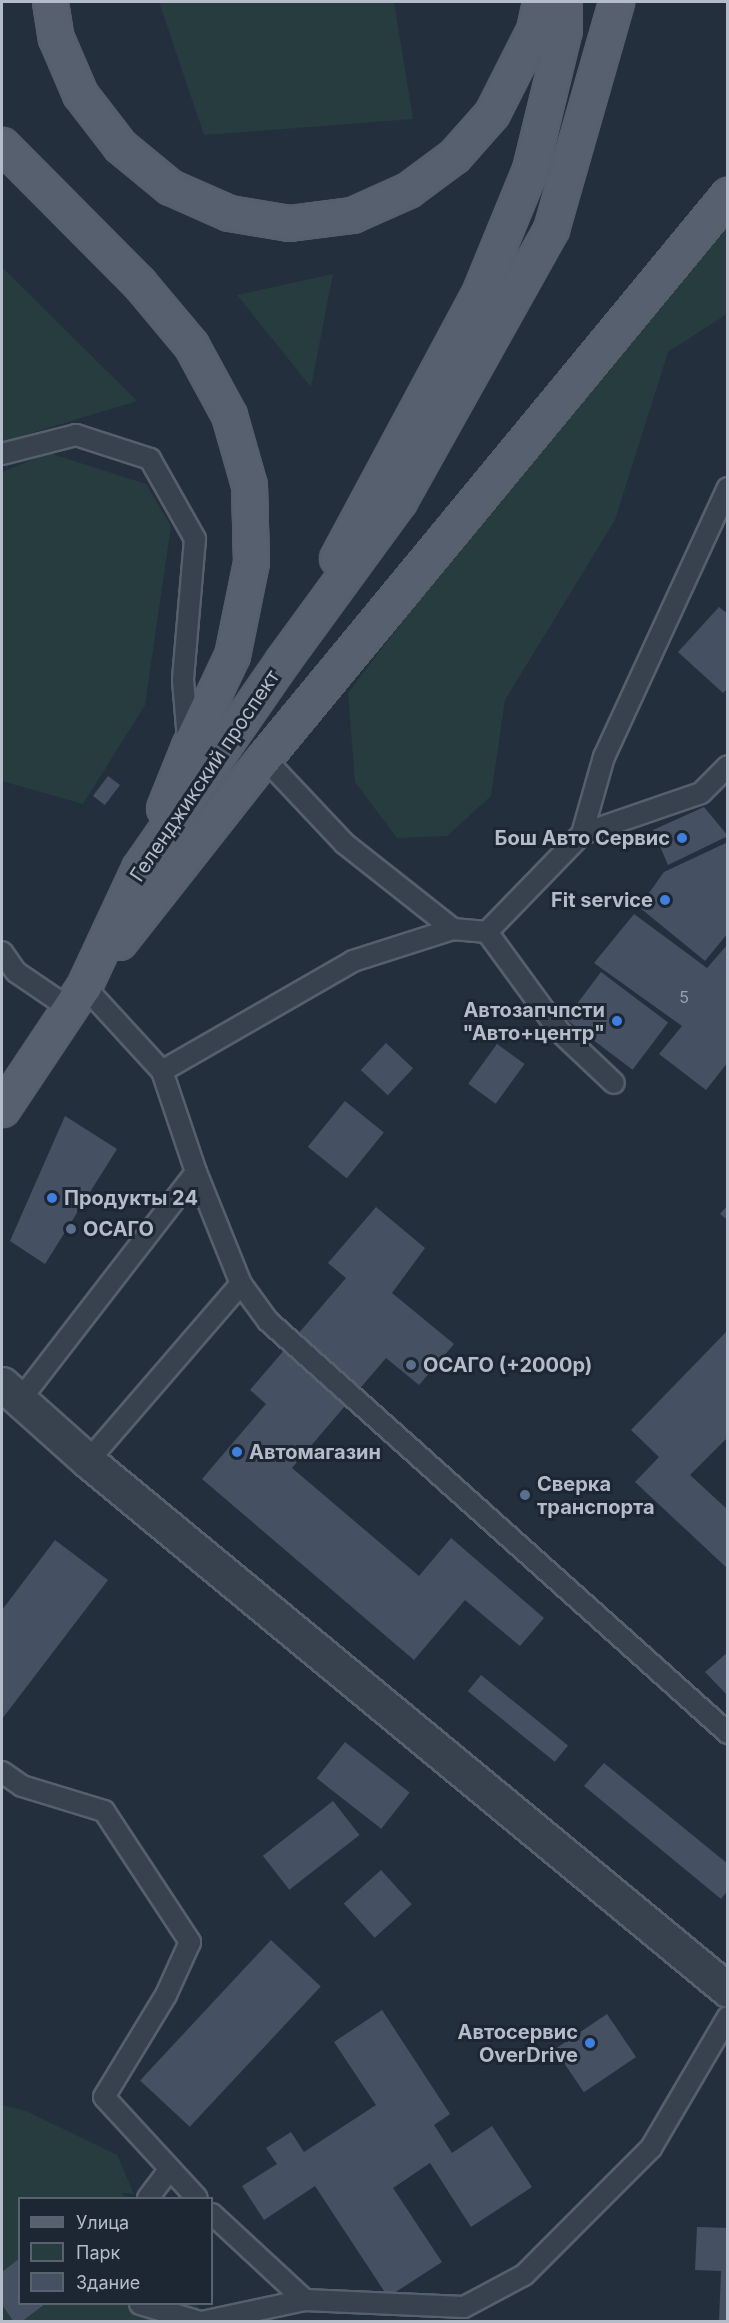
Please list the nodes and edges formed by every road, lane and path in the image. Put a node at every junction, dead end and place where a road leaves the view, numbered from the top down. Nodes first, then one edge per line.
1 (50, 2) edge
2 (540, 2) edge
3 (564, 2) edge
4 (616, 2) edge
5 (2, 145) edge
6 (728, 195) edge
7 (2, 454) edge
8 (728, 488) edge
9 (283, 660) junction
10 (189, 746) junction
11 (264, 758) junction
12 (728, 766) edge
13 (582, 834) junction
14 (139, 868) junction
15 (453, 929) junction
16 (487, 932) junction
17 (2, 952) edge
18 (77, 997) junction
19 (162, 1071) junction
20 (614, 1083) dead end
21 (2, 1109) edge
22 (196, 1172) junction
23 (241, 1284) junction
24 (11, 1392) edge
25 (88, 1461) junction
26 (728, 1733) edge
27 (2, 1772) edge
28 (728, 1990) edge
29 (728, 2017) edge
30 (170, 2169) junction
31 (149, 2197) edge
32 (195, 2197) edge
33 (213, 2215) edge
34 (305, 2300) junction
35 (143, 2305) edge
36 (201, 2322) edge

1 - 2 main road
3 - 9 main road
4 - 9 main road
5 - 10 main road
6 - 11 main road
7 - 10 lane
8 - 13 lane
9 - 14 main road, Геленджикский проспект
10 - 14 main road
11 - 15 lane
11 - 18 main road
12 - 13 lane
13 - 16 lane
14 - 18 main road, Геленджикский проспект
15 - 16 lane
15 - 19 lane
16 - 20 lane
17 - 18 lane
18 - 19 lane
18 - 21 main road, Геленджикский проспект
19 - 22 lane
22 - 23 lane
22 - 24 lane
23 - 25 lane
23 - 26 lane
24 - 25 street
25 - 28 street
27 - 30 lane
29 - 34 lane
30 - 31 lane
30 - 32 lane
33 - 34 lane
34 - 36 lane
35 - 36 lane

